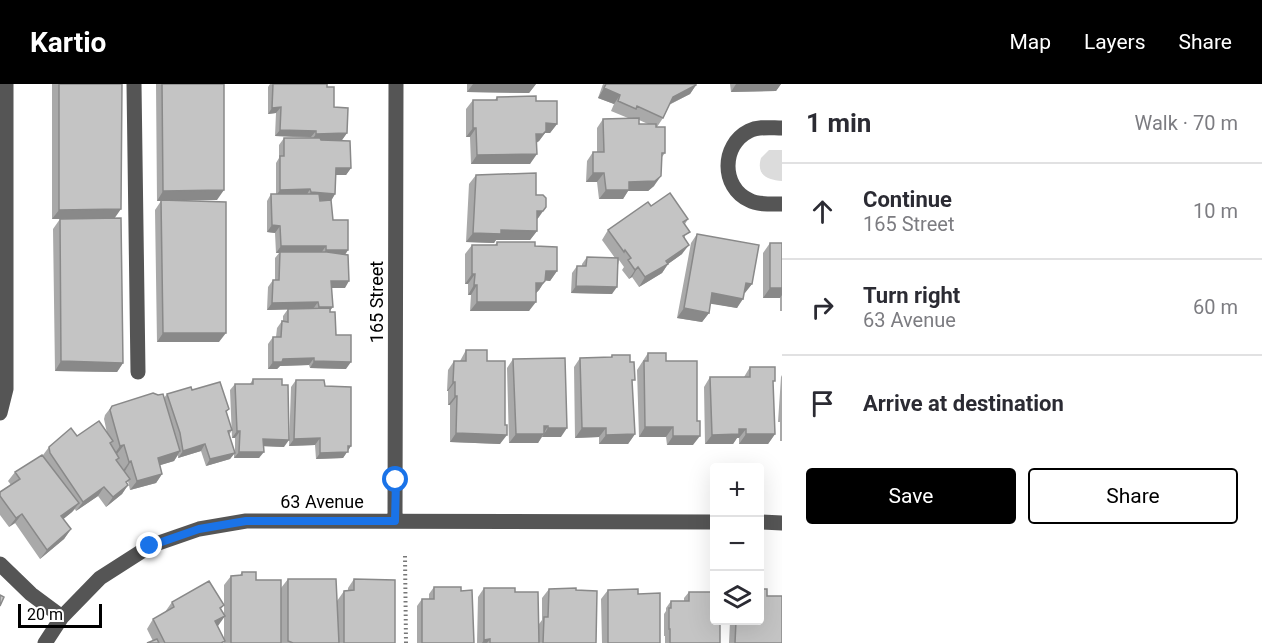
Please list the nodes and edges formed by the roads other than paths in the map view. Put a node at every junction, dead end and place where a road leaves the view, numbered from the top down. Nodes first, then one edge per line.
1 (6, 84) edge
2 (134, 84) edge
3 (396, 84) edge
4 (782, 128) edge
5 (782, 204) edge
6 (138, 372) dead end
7 (0, 413) edge
8 (395, 521) junction
9 (710, 522) edge
10 (764, 522) edge
11 (782, 523) edge
12 (0, 564) edge
13 (62, 617) junction
14 (45, 643) edge

1 - 7 street
2 - 6 street
3 - 8 street, 165 Street
4 - 5 street
8 - 9 street, 63 Avenue
8 - 13 street, 63 Avenue
10 - 11 street
12 - 13 street
13 - 14 street, 63 Avenue

